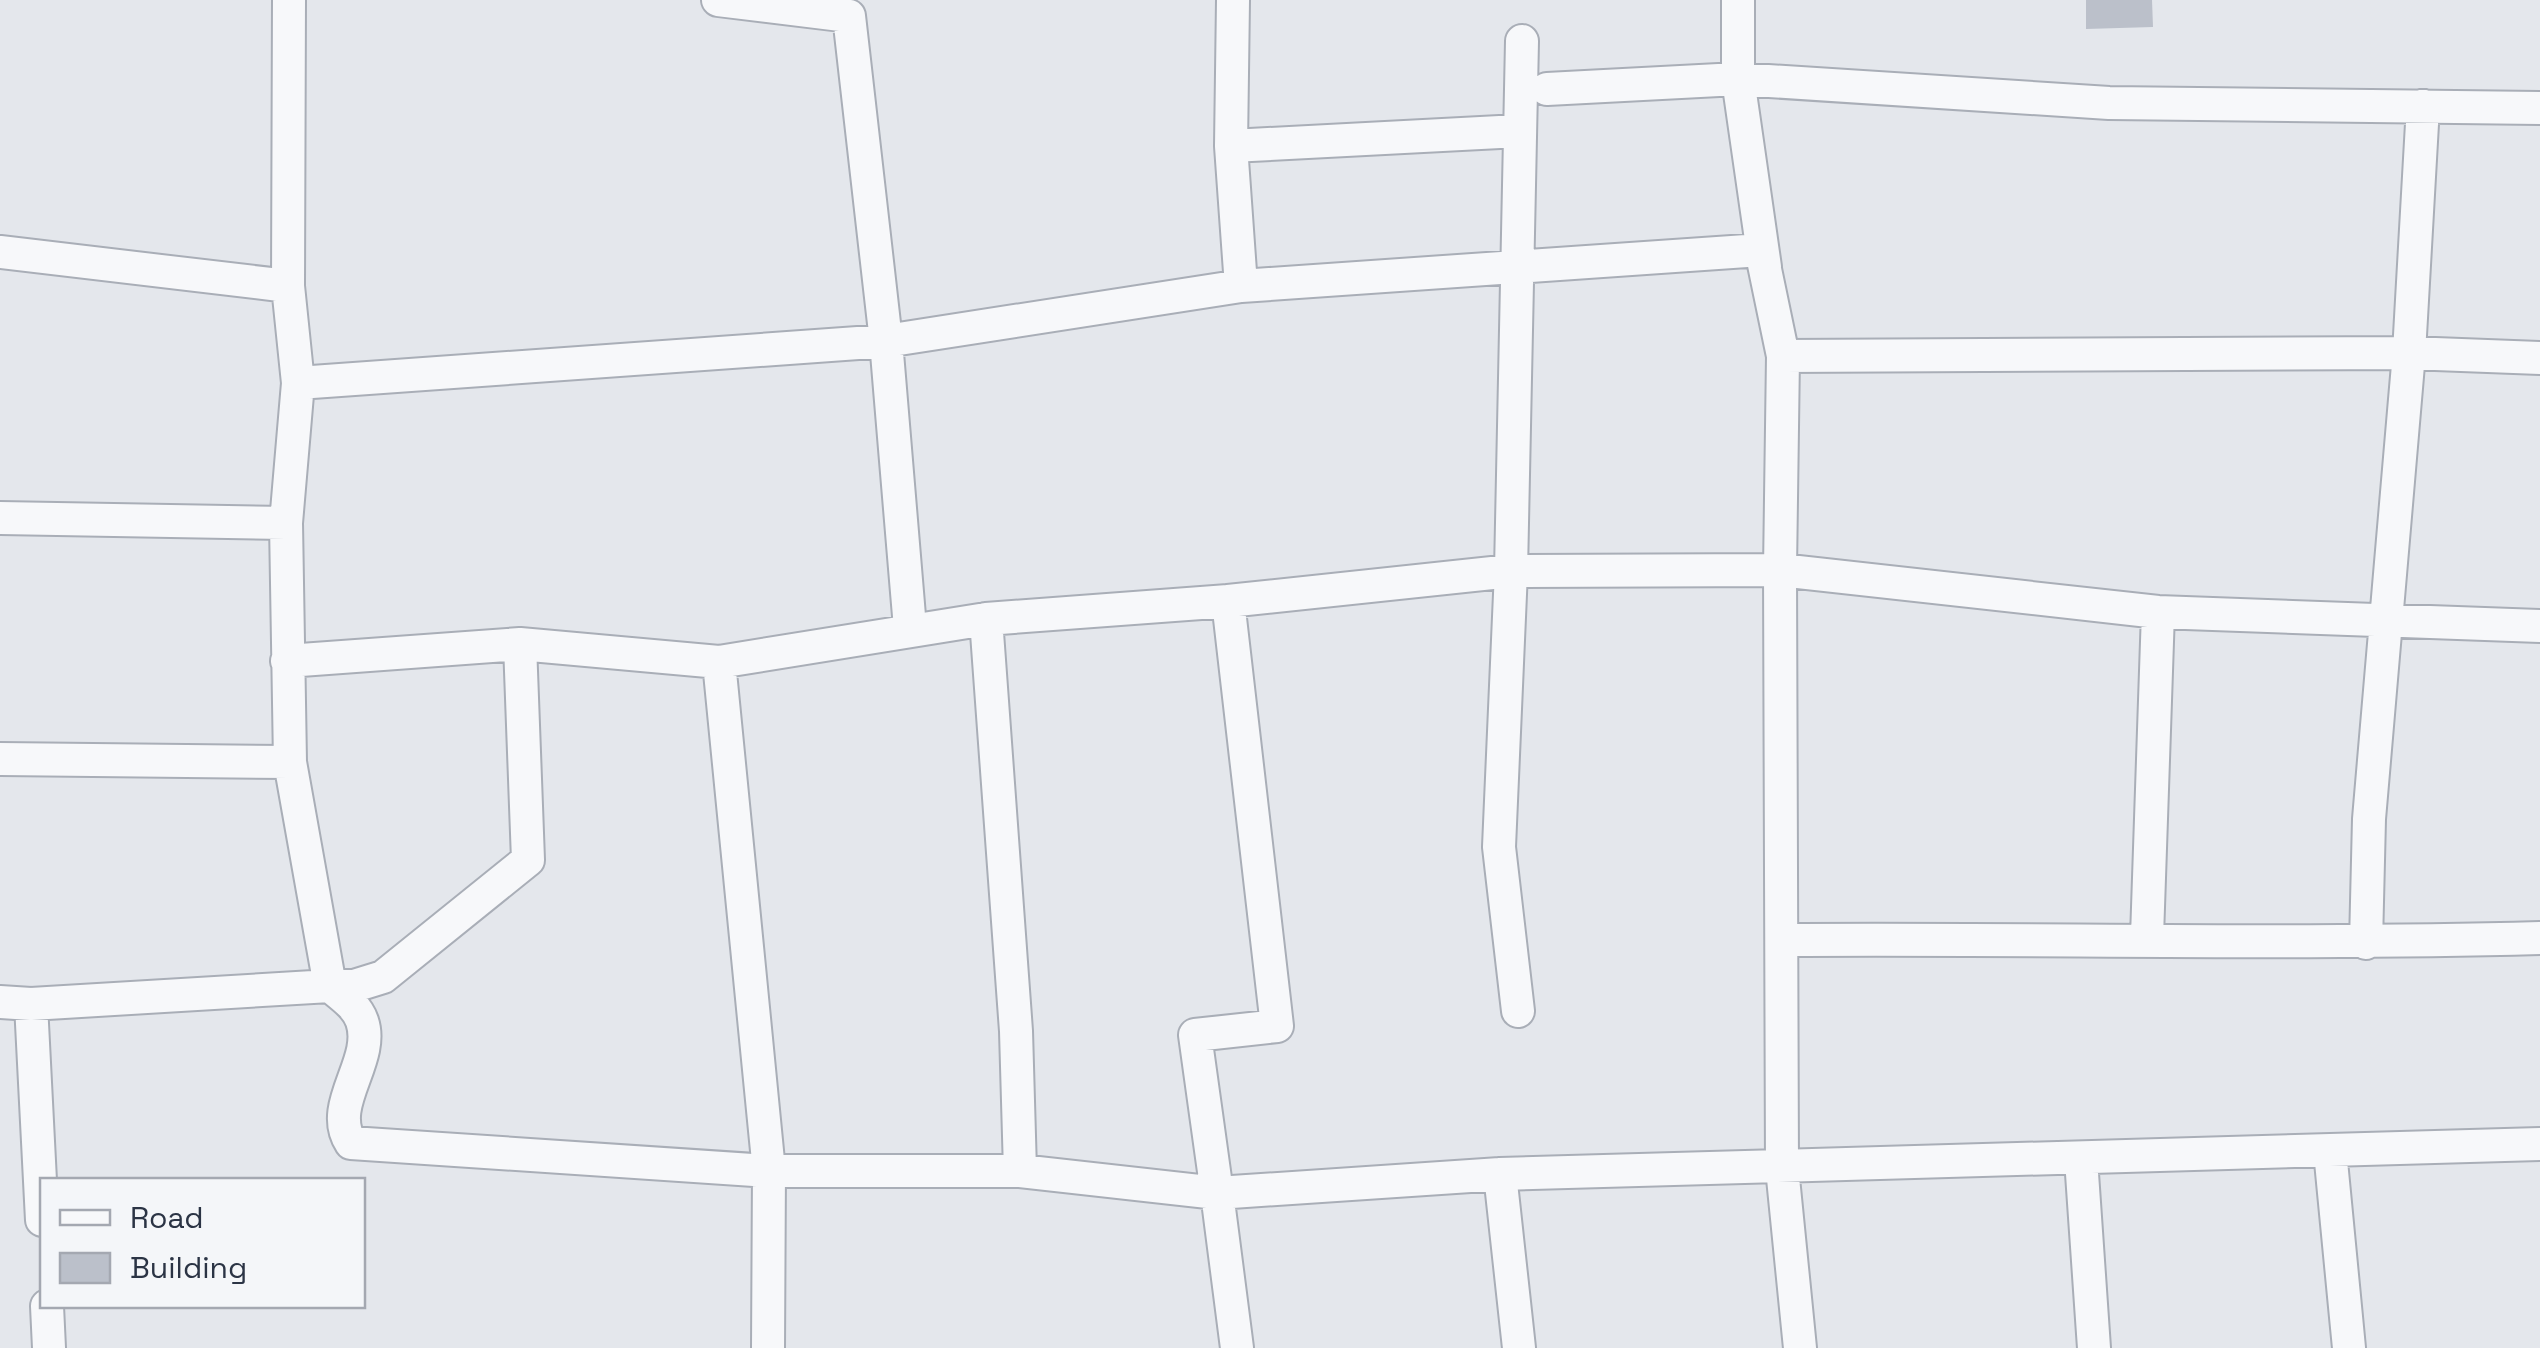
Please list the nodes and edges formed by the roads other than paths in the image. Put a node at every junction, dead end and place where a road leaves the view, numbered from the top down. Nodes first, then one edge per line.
1 (289, 0) edge
2 (718, 0) edge
3 (1233, 0) edge
4 (1738, 0) edge
5 (850, 8) edge
6 (1522, 41) dead end
7 (1738, 78) junction
8 (1547, 89) dead end
9 (2423, 106) junction
10 (2540, 108) edge
11 (1519, 131) junction
12 (1231, 146) junction
13 (0, 252) edge
14 (1764, 266) junction
15 (1514, 267) junction
16 (288, 286) junction
17 (1242, 286) junction
18 (886, 341) junction
19 (2409, 354) junction
20 (1783, 356) junction
21 (2540, 358) edge
22 (298, 383) junction
23 (0, 518) edge
24 (286, 523) junction
25 (1780, 570) junction
26 (1511, 571) junction
27 (1228, 601) junction
28 (2158, 612) junction
29 (986, 619) junction
30 (2388, 620) junction
31 (2540, 626) edge
32 (910, 628) junction
33 (520, 644) junction
34 (287, 661) junction
35 (719, 662) junction
36 (0, 759) edge
37 (290, 762) junction
38 (2146, 938) junction
39 (2540, 938) edge
40 (1782, 940) junction
41 (2366, 942) junction
42 (330, 986) junction
43 (16, 1003) edge
44 (1518, 1011) dead end
45 (2540, 1144) edge
46 (2330, 1151) junction
47 (2081, 1159) junction
48 (1782, 1168) junction
49 (1020, 1170) junction
50 (769, 1171) junction
51 (1500, 1174) junction
52 (1217, 1192) junction
53 (40, 1203) edge
54 (47, 1308) edge
55 (49, 1348) edge
56 (768, 1348) edge
57 (1237, 1348) edge
58 (1520, 1348) edge
59 (1800, 1348) edge
60 (2094, 1348) edge
61 (2348, 1348) edge

1 - 16 street
2 - 5 street
3 - 12 street
4 - 7 street
5 - 18 street
6 - 11 street
7 - 8 street
7 - 9 street
7 - 14 street
9 - 10 street
9 - 19 street
11 - 12 street
11 - 15 street
12 - 17 street
13 - 16 street
14 - 15 street
14 - 20 street
15 - 17 street
15 - 26 street
16 - 22 street
17 - 18 street
18 - 22 street
18 - 32 street
19 - 20 street
19 - 21 street
19 - 30 street
20 - 25 street
22 - 24 street
23 - 24 street
24 - 34 street
25 - 26 street
25 - 28 street
25 - 40 street
26 - 27 street
26 - 44 street
27 - 29 street
27 - 52 street
28 - 30 street
28 - 38 street
29 - 32 street
29 - 49 street
30 - 31 street
30 - 41 street
32 - 35 street
33 - 34 street
33 - 35 street
33 - 42 street
34 - 37 street
35 - 50 street
36 - 37 street
37 - 42 street
38 - 40 street
38 - 41 street
39 - 41 street
40 - 48 street
42 - 43 street
42 - 50 street
43 - 53 street
45 - 46 street
46 - 47 street
46 - 61 street
47 - 48 street
47 - 60 street
48 - 51 street
48 - 59 street
49 - 50 street
49 - 52 street
50 - 56 street
51 - 52 street
51 - 58 street
52 - 57 street
54 - 55 street

